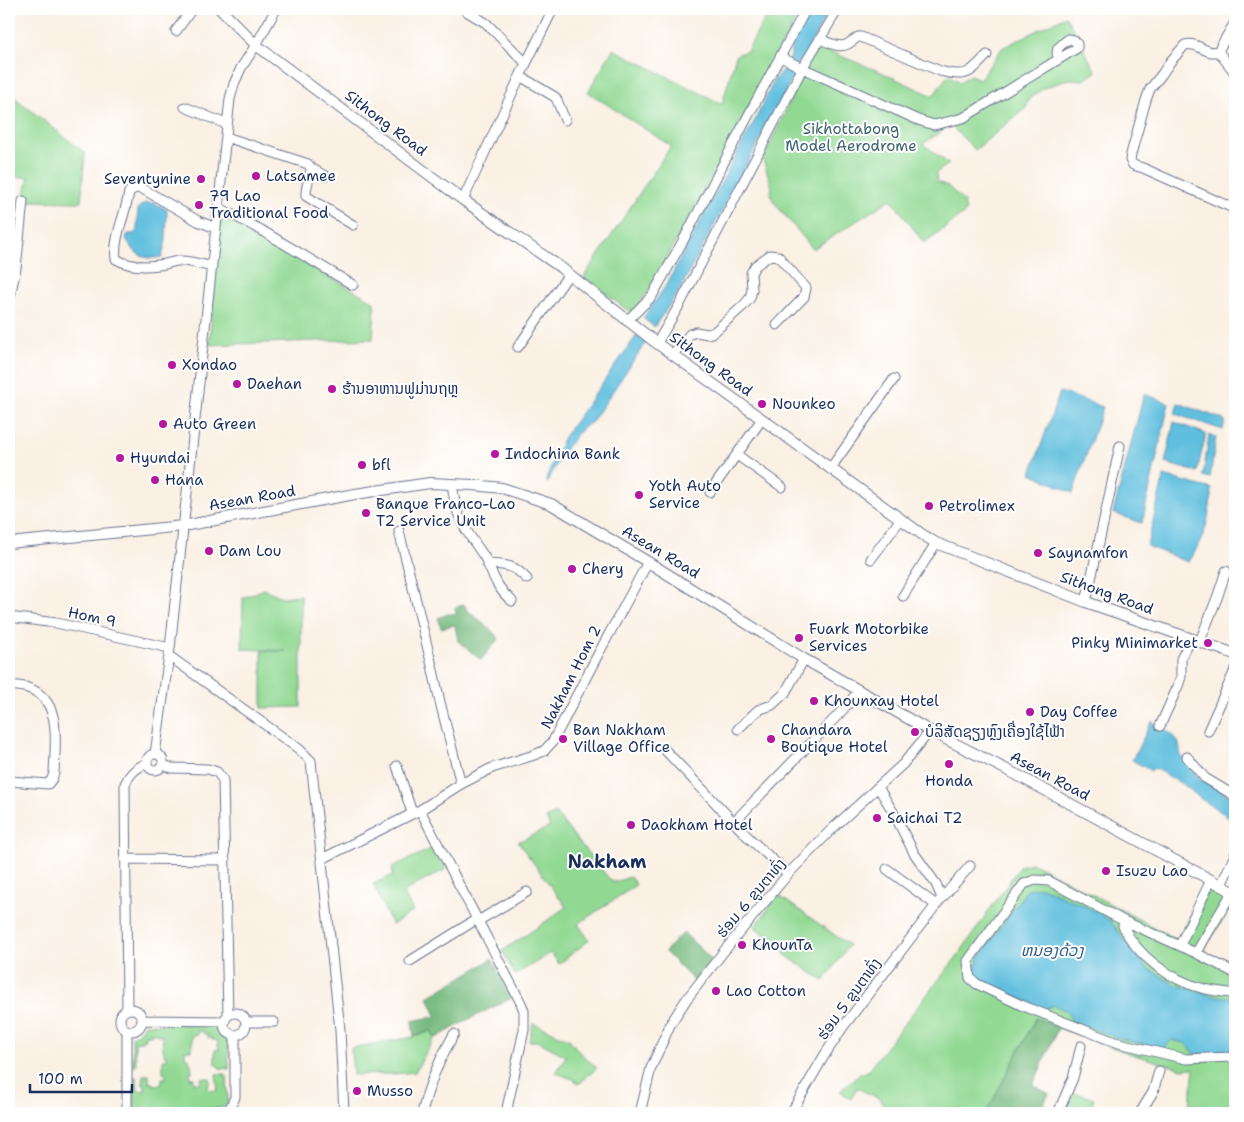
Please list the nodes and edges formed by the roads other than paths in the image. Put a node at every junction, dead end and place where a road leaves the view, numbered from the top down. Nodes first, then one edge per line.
1 (192, 9) edge
2 (220, 9) edge
3 (276, 9) edge
4 (553, 9) edge
5 (806, 9) edge
6 (838, 9) edge
7 (466, 11) dead end
8 (1235, 22) edge
9 (176, 32) dead end
10 (820, 39) junction
11 (256, 45) junction
12 (1218, 51) junction
13 (987, 55) dead end
14 (783, 58) junction
15 (1059, 59) dead end
16 (526, 63) junction
17 (800, 67) junction
18 (1235, 73) edge
19 (520, 76) junction
20 (185, 108) dead end
21 (565, 120) dead end
22 (226, 124) junction
23 (226, 137) junction
24 (311, 168) junction
25 (325, 176) dead end
26 (463, 200) junction
27 (23, 201) dead end
28 (218, 207) junction
29 (1235, 210) edge
30 (353, 225) dead end
31 (216, 228) junction
32 (212, 267) junction
33 (569, 274) junction
34 (353, 284) dead end
35 (9, 301) edge
36 (627, 321) junction
37 (776, 325) dead end
38 (656, 342) junction
39 (518, 347) dead end
40 (673, 354) junction
41 (894, 379) dead end
42 (762, 419) junction
43 (1120, 446) dead end
44 (737, 455) junction
45 (830, 469) junction
46 (452, 484) junction
47 (782, 487) dead end
48 (710, 492) dead end
49 (900, 520) junction
50 (183, 526) junction
51 (400, 531) dead end
52 (936, 542) junction
53 (9, 543) edge
54 (872, 559) dead end
55 (648, 562) junction
56 (487, 564) junction
57 (1226, 571) dead end
58 (526, 578) dead end
59 (903, 596) dead end
60 (512, 601) dead end
61 (1086, 602) junction
62 (9, 617) edge
63 (1196, 640) junction
64 (169, 652) junction
65 (1235, 654) edge
66 (804, 658) junction
67 (1235, 670) edge
68 (9, 685) edge
69 (859, 690) junction
70 (1160, 726) dead end
71 (738, 729) dead end
72 (930, 731) junction
73 (1208, 731) dead end
74 (665, 750) dead end
75 (155, 754) junction
76 (1187, 757) dead end
77 (147, 764) junction
78 (163, 765) junction
79 (397, 766) dead end
80 (9, 781) edge
81 (461, 784) junction
82 (878, 787) junction
83 (1235, 796) edge
84 (416, 811) junction
85 (734, 822) junction
86 (1235, 855) edge
87 (126, 859) junction
88 (322, 859) junction
89 (225, 860) junction
90 (970, 866) dead end
91 (887, 869) dead end
92 (788, 874) junction
93 (1216, 883) junction
94 (527, 892) dead end
95 (1234, 892) edge
96 (939, 902) junction
97 (478, 920) junction
98 (1124, 921) junction
99 (1180, 945) junction
100 (1196, 953) junction
101 (410, 961) dead end
102 (1235, 973) edge
103 (1235, 994) edge
104 (127, 1010) junction
105 (226, 1019) junction
106 (142, 1020) junction
107 (246, 1022) junction
108 (274, 1022) dead end
109 (129, 1031) junction
110 (454, 1034) dead end
111 (235, 1035) junction
112 (1081, 1046) dead end
113 (1235, 1054) edge
114 (1159, 1071) dead end
115 (9, 1112) edge
116 (19, 1113) edge
117 (127, 1113) edge
118 (228, 1113) edge
119 (344, 1113) edge
120 (422, 1113) edge
121 (506, 1113) edge
122 (640, 1113) edge
123 (792, 1113) edge
124 (1058, 1113) edge
125 (1140, 1113) edge

1 - 9 street
2 - 11 main road, Sithong Road
3 - 11 street
4 - 16 street
5 - 14 street
6 - 10 street
7 - 16 street
8 - 12 street
10 - 13 street
10 - 17 street
11 - 22 street
11 - 26 main road, Sithong Road
12 - 18 street
12 - 29 street
14 - 17 street
14 - 36 street
15 - 17 street
16 - 19 street
17 - 38 street
19 - 21 street
19 - 26 street
20 - 22 street
22 - 23 street
23 - 24 street
23 - 28 street
24 - 25 street
24 - 30 street
26 - 33 main road, Sithong Road
27 - 35 street
28 - 31 street
28 - 34 street
31 - 32 street
31 - 32 street
32 - 50 street
33 - 36 main road, Sithong Road
33 - 39 street
36 - 38 main road, Sithong Road
37 - 40 street
38 - 40 main road, Sithong Road
40 - 42 main road, Sithong Road
41 - 45 street
42 - 44 street
42 - 45 main road, Sithong Road
43 - 61 street
44 - 47 street
44 - 48 street
45 - 49 main road, Sithong Road
46 - 50 main road, Asean Road
46 - 55 main road, Asean Road
46 - 56 street
49 - 52 main road, Sithong Road
49 - 54 street
50 - 53 main road, Asean Road
50 - 64 street
51 - 81 street
52 - 59 street
52 - 61 main road, Sithong Road
55 - 66 main road, Asean Road
55 - 81 street, Nakham Hom 2
56 - 58 street
56 - 60 street
57 - 63 street
61 - 63 main road, Sithong Road
62 - 64 street, Hom 9
63 - 65 main road, Sithong Road
63 - 70 street
64 - 75 street
64 - 88 street
66 - 69 main road, Asean Road
66 - 71 street
67 - 73 street
68 - 80 street
69 - 72 main road, Asean Road
69 - 85 street
72 - 82 street, ຮ່ອມ 6 ຂູນຕາທົ່ງ
72 - 93 main road, Asean Road
74 - 85 street
75 - 77 street
75 - 78 street
76 - 83 street
77 - 78 street
77 - 87 street
78 - 89 street
79 - 84 street
81 - 84 street, Nakham Hom 2
82 - 92 street, ຮ່ອມ 6 ຂູນຕາທົ່ງ
82 - 96 street
84 - 88 street, Nakham Hom 2
84 - 97 street
85 - 92 street
86 - 93 street
87 - 89 street
87 - 104 street
88 - 119 street
89 - 105 street
90 - 96 street, ຮ່ອມ 5 ຂູນຕາທົ່ງ
91 - 96 street
92 - 122 street, ຮ່ອມ 6 ຂູນຕາທົ່ງ
93 - 95 main road, Asean Road
93 - 99 street
94 - 97 street
95 - 100 street
96 - 123 street, ຮ່ອມ 5 ຂູນຕາທົ່ງ
97 - 101 street
97 - 121 street
98 - 99 street
98 - 103 street
98 - 113 street
99 - 100 street
100 - 102 street
104 - 106 street
104 - 109 street
105 - 106 street
105 - 107 street
105 - 111 street
106 - 109 street
107 - 108 street
107 - 111 street
109 - 117 street
110 - 120 street
111 - 118 street
112 - 124 street
114 - 125 street
115 - 116 street

